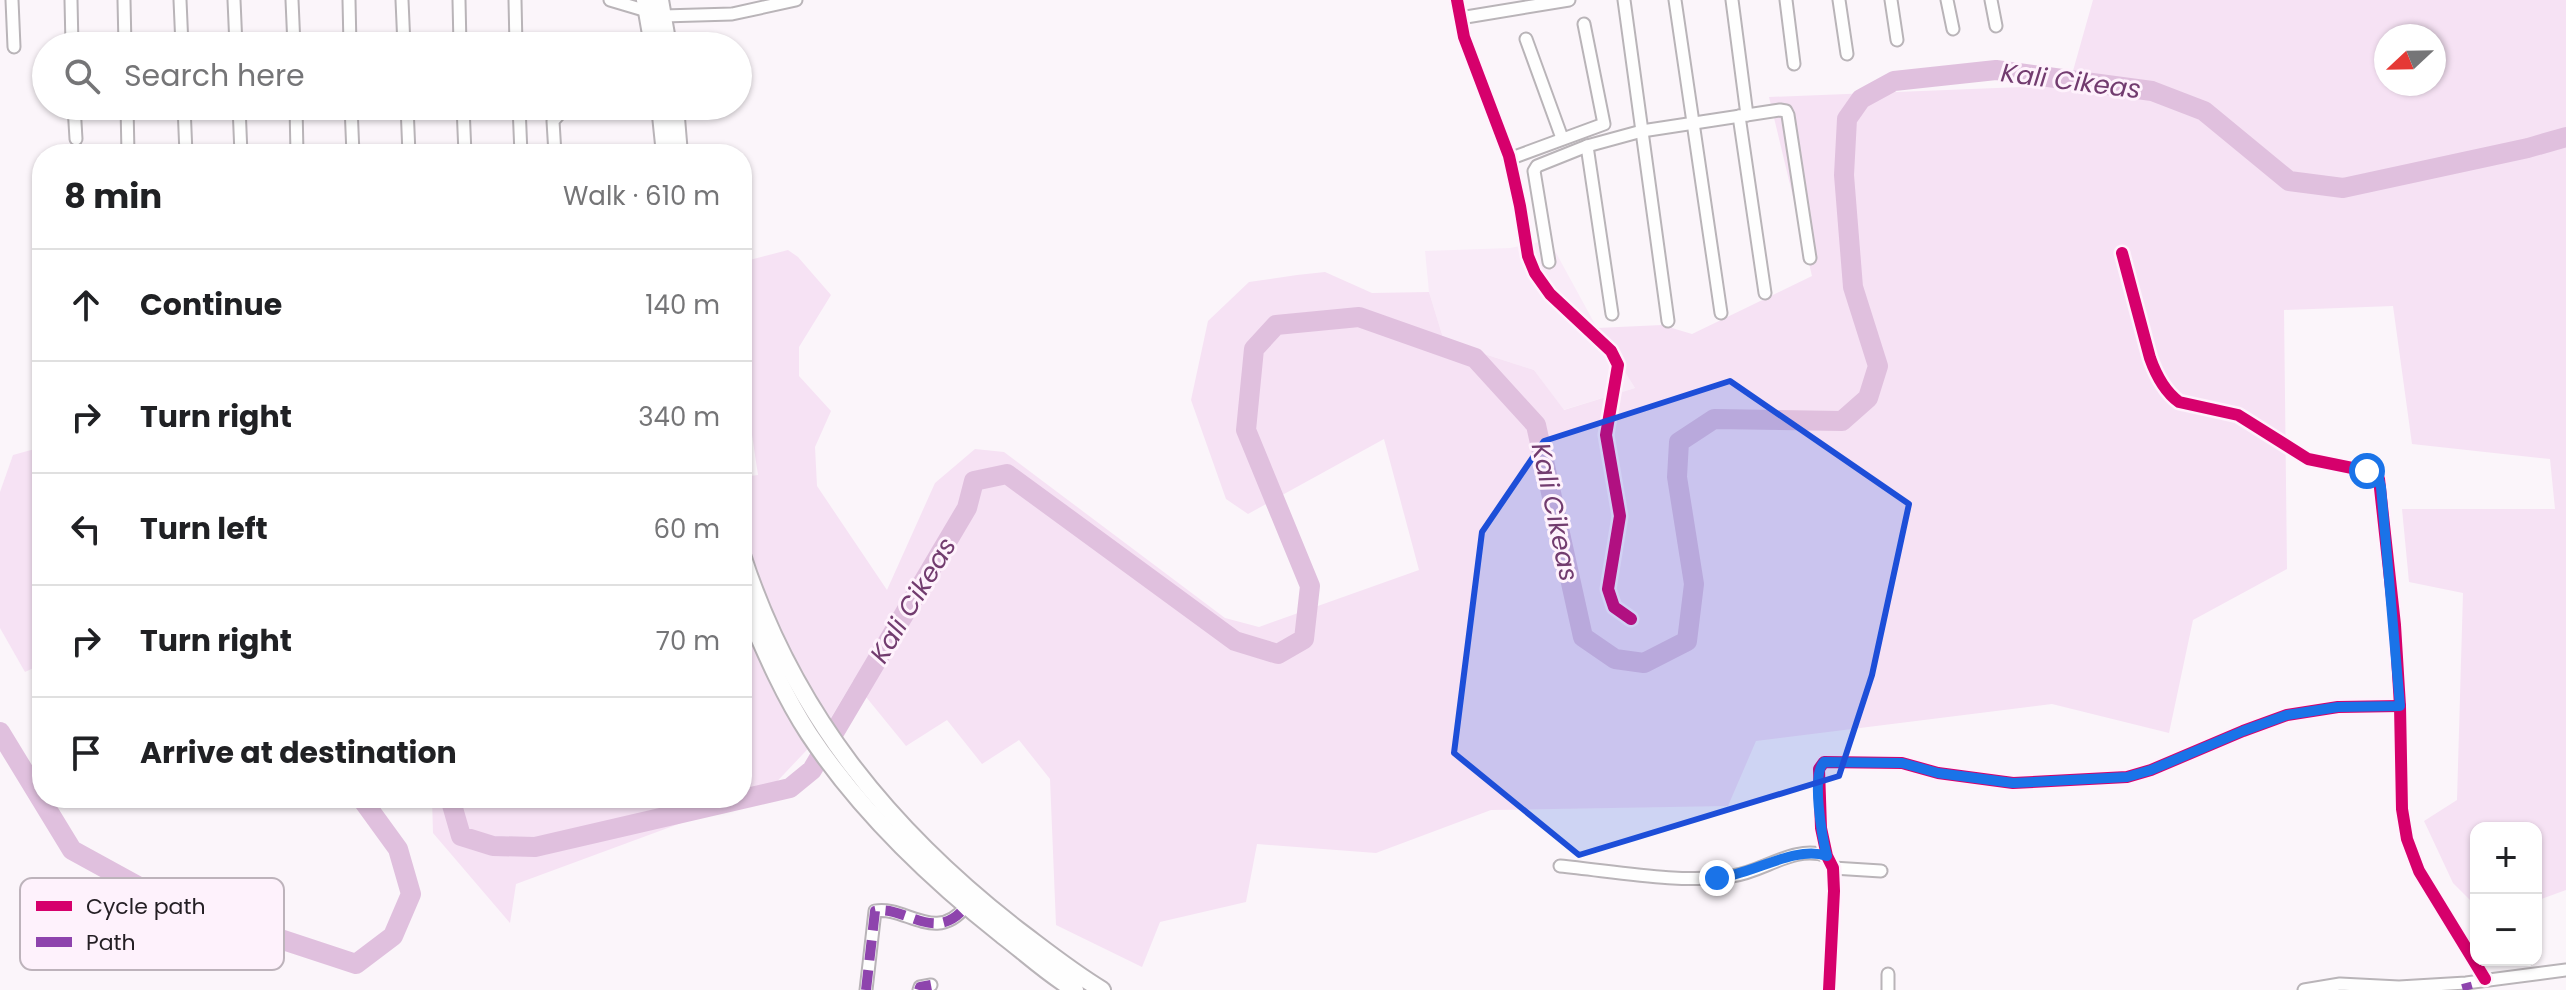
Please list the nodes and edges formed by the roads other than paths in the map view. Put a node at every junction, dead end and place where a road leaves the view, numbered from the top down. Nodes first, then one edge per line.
1 (12, 0) edge
2 (71, 0) edge
3 (124, 0) edge
4 (180, 0) edge
5 (234, 0) edge
6 (292, 0) edge
7 (349, 0) edge
8 (402, 0) edge
9 (459, 0) edge
10 (515, 0) edge
11 (610, 0) edge
12 (796, 0) edge
13 (1457, 0) edge
14 (1569, 0) edge
15 (1624, 0) edge
16 (1675, 0) edge
17 (1732, 0) edge
18 (1786, 0) edge
19 (1839, 0) edge
20 (1891, 0) edge
21 (1947, 0) edge
22 (1991, 0) edge
23 (654, 7) edge
24 (1460, 18) junction
25 (1584, 24) dead end
26 (1996, 26) dead end
27 (1953, 29) dead end
28 (72, 32) edge
29 (125, 32) edge
30 (181, 32) edge
31 (235, 32) edge
32 (293, 32) edge
33 (350, 32) edge
34 (403, 32) edge
35 (460, 32) edge
36 (516, 32) edge
37 (653, 32) edge
38 (663, 32) edge
39 (1526, 39) dead end
40 (1897, 40) dead end
41 (14, 47) dead end
42 (1847, 54) dead end
43 (1794, 64) dead end
44 (1743, 116) junction
45 (75, 120) edge
46 (127, 120) edge
47 (185, 120) edge
48 (240, 120) edge
49 (296, 120) edge
50 (352, 120) edge
51 (408, 120) edge
52 (464, 120) edge
53 (520, 120) edge
54 (554, 120) edge
55 (661, 120) edge
56 (676, 120) edge
57 (1694, 123) junction
58 (1642, 131) junction
59 (1562, 138) junction
60 (76, 139) dead end
61 (128, 144) edge
62 (186, 144) edge
63 (241, 144) edge
64 (297, 144) edge
65 (353, 144) edge
66 (409, 144) edge
67 (465, 144) edge
68 (521, 144) edge
69 (554, 144) edge
70 (664, 144) edge
71 (678, 144) edge
72 (1587, 146) junction
73 (1509, 159) junction
74 (2122, 253) dead end
75 (1810, 258) dead end
76 (1549, 262) dead end
77 (1765, 293) dead end
78 (1721, 313) dead end
79 (1612, 314) dead end
80 (1668, 321) dead end
81 (752, 581) edge
82 (1631, 619) dead end
83 (752, 620) edge
84 (2400, 706) junction
85 (861, 791) junction
86 (1827, 856) junction
87 (1560, 866) dead end
88 (1833, 868) junction
89 (1881, 871) dead end
90 (966, 906) junction
91 (2566, 970) edge
92 (1888, 974) dead end
93 (2485, 979) junction
94 (2467, 986) edge
95 (866, 990) edge
96 (1075, 990) edge
97 (1102, 990) edge
98 (1829, 990) edge
99 (1888, 990) edge
100 (2304, 990) edge

1 - 41 street
2 - 28 street
3 - 29 street
4 - 30 street
5 - 31 street
6 - 32 street
7 - 33 street
8 - 34 street
9 - 35 street
10 - 36 street
11 - 23 street
12 - 23 street
13 - 24 street
14 - 24 street
15 - 58 street
16 - 57 street
17 - 44 street
18 - 43 street
19 - 42 street
20 - 40 street
21 - 27 street
22 - 26 street
23 - 37 main road
23 - 38 main road
24 - 73 street
25 - 59 street
39 - 59 street
44 - 57 street
44 - 75 street
44 - 77 street
45 - 60 street
46 - 61 street
47 - 62 street
48 - 63 street
49 - 64 street
50 - 65 street
51 - 66 street
52 - 67 street
53 - 68 street
54 - 69 street
55 - 70 main road
56 - 71 main road
57 - 58 street
57 - 78 street
58 - 72 street
58 - 80 street
59 - 73 street
72 - 76 street
72 - 79 street
73 - 82 street
74 - 84 street
81 - 85 main road
83 - 85 main road
84 - 86 street
84 - 93 street
85 - 90 main road
85 - 97 main road
86 - 87 street
86 - 88 street
88 - 89 street
88 - 98 street
90 - 95 street
90 - 96 main road
91 - 93 street
92 - 99 street
93 - 94 street
94 - 100 street

